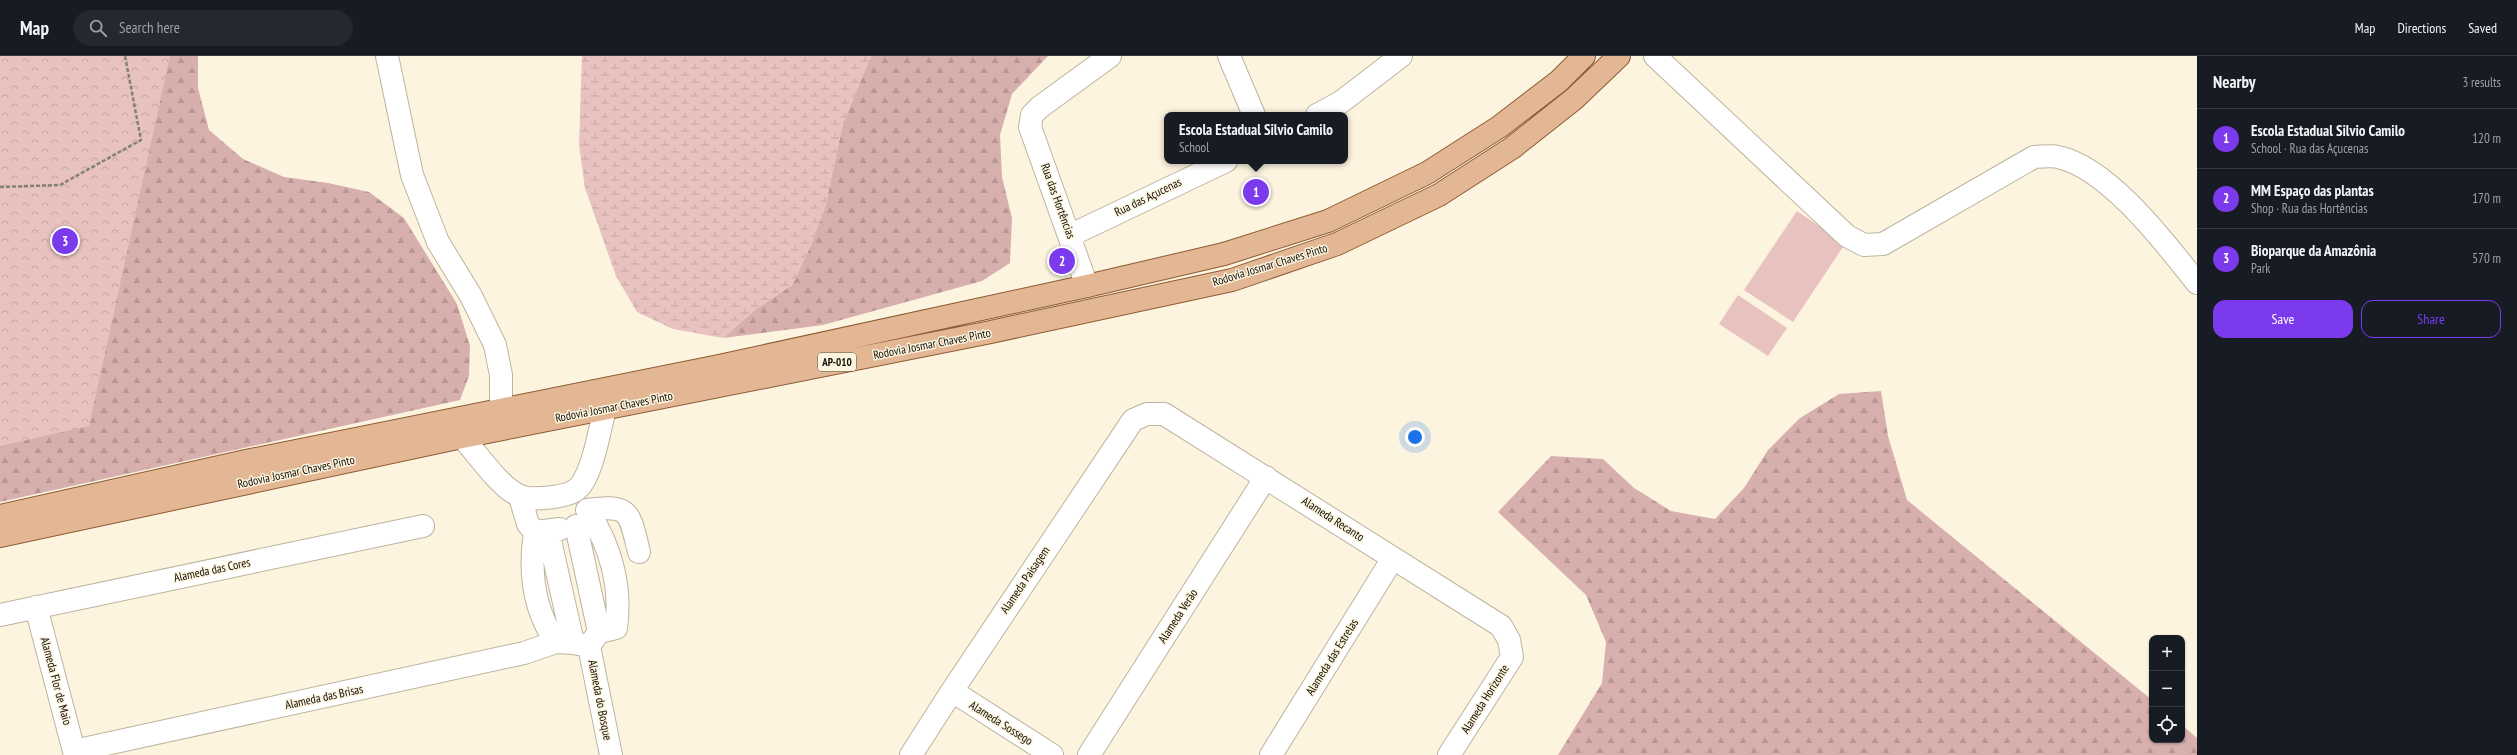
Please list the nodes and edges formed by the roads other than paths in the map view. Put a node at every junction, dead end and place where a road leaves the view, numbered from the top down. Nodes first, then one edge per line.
1 (387, 56) edge
2 (1110, 56) edge
3 (1229, 56) edge
4 (1401, 56) edge
5 (1584, 56) edge
6 (1619, 56) edge
7 (1655, 56) edge
8 (1253, 112) edge
9 (1323, 112) edge
10 (1220, 164) edge
11 (1071, 235) junction
12 (2197, 283) edge
13 (1087, 286) junction
14 (981, 308) junction
15 (986, 333) junction
16 (501, 408) junction
17 (605, 409) junction
18 (1147, 414) joint
19 (462, 437) junction
20 (249, 471) junction
21 (1266, 477) junction
22 (581, 484) junction
23 (520, 496) junction
24 (0, 516) edge
25 (581, 518) junction
26 (423, 526) dead end
27 (541, 532) junction
28 (0, 536) edge
29 (639, 552) dead end
30 (1393, 558) junction
31 (36, 607) junction
32 (0, 615) edge
33 (1509, 640) joint
34 (579, 641) junction
35 (952, 691) junction
36 (74, 753) edge
37 (611, 755) edge
38 (911, 755) edge
39 (1052, 755) edge
40 (1089, 755) edge
41 (1270, 755) edge
42 (1450, 755) edge

1 - 16 street
2 - 11 street, Rua das Hortências
3 - 8 street
4 - 9 street
5 - 13 main road, Rodovia Josmar Chaves Pinto / AP-010
6 - 15 main road, Rodovia Josmar Chaves Pinto / AP-010
7 - 12 street
10 - 11 street, Rua das Açucenas
11 - 13 street, Rua das Hortências
13 - 14 main road, Rodovia Josmar Chaves Pinto / AP-010
14 - 15 main road
14 - 16 main road, Rodovia Josmar Chaves Pinto / AP-010
15 - 17 main road, Rodovia Josmar Chaves Pinto / AP-010
16 - 20 main road, Rodovia Josmar Chaves Pinto / AP-010
17 - 19 main road, Rodovia Josmar Chaves Pinto / AP-010
17 - 22 street
18 - 21 street, Alameda Recanto
18 - 35 street, Alameda Paisagem
19 - 20 main road, Rodovia Josmar Chaves Pinto / AP-010
19 - 23 street
20 - 24 main road, Rodovia Josmar Chaves Pinto / AP-010
20 - 28 main road, Rodovia Josmar Chaves Pinto / AP-010
21 - 30 street, Alameda Recanto
21 - 40 street, Alameda Verão
22 - 23 street
22 - 25 street, Alameda do Bosque
23 - 27 street
25 - 27 street
25 - 29 street
25 - 34 street, Alameda do Bosque
26 - 31 street, Alameda das Cores
27 - 34 street
30 - 33 street, Alameda Recanto
30 - 41 street, Alameda das Estrelas
31 - 32 street, Alameda das Cores
31 - 36 street, Alameda Flor de Maio
33 - 42 street, Alameda Horizonte
34 - 36 street, Alameda das Brisas
34 - 37 street, Alameda do Bosque
35 - 38 street, Alameda Paisagem
35 - 39 street, Alameda Sossego

